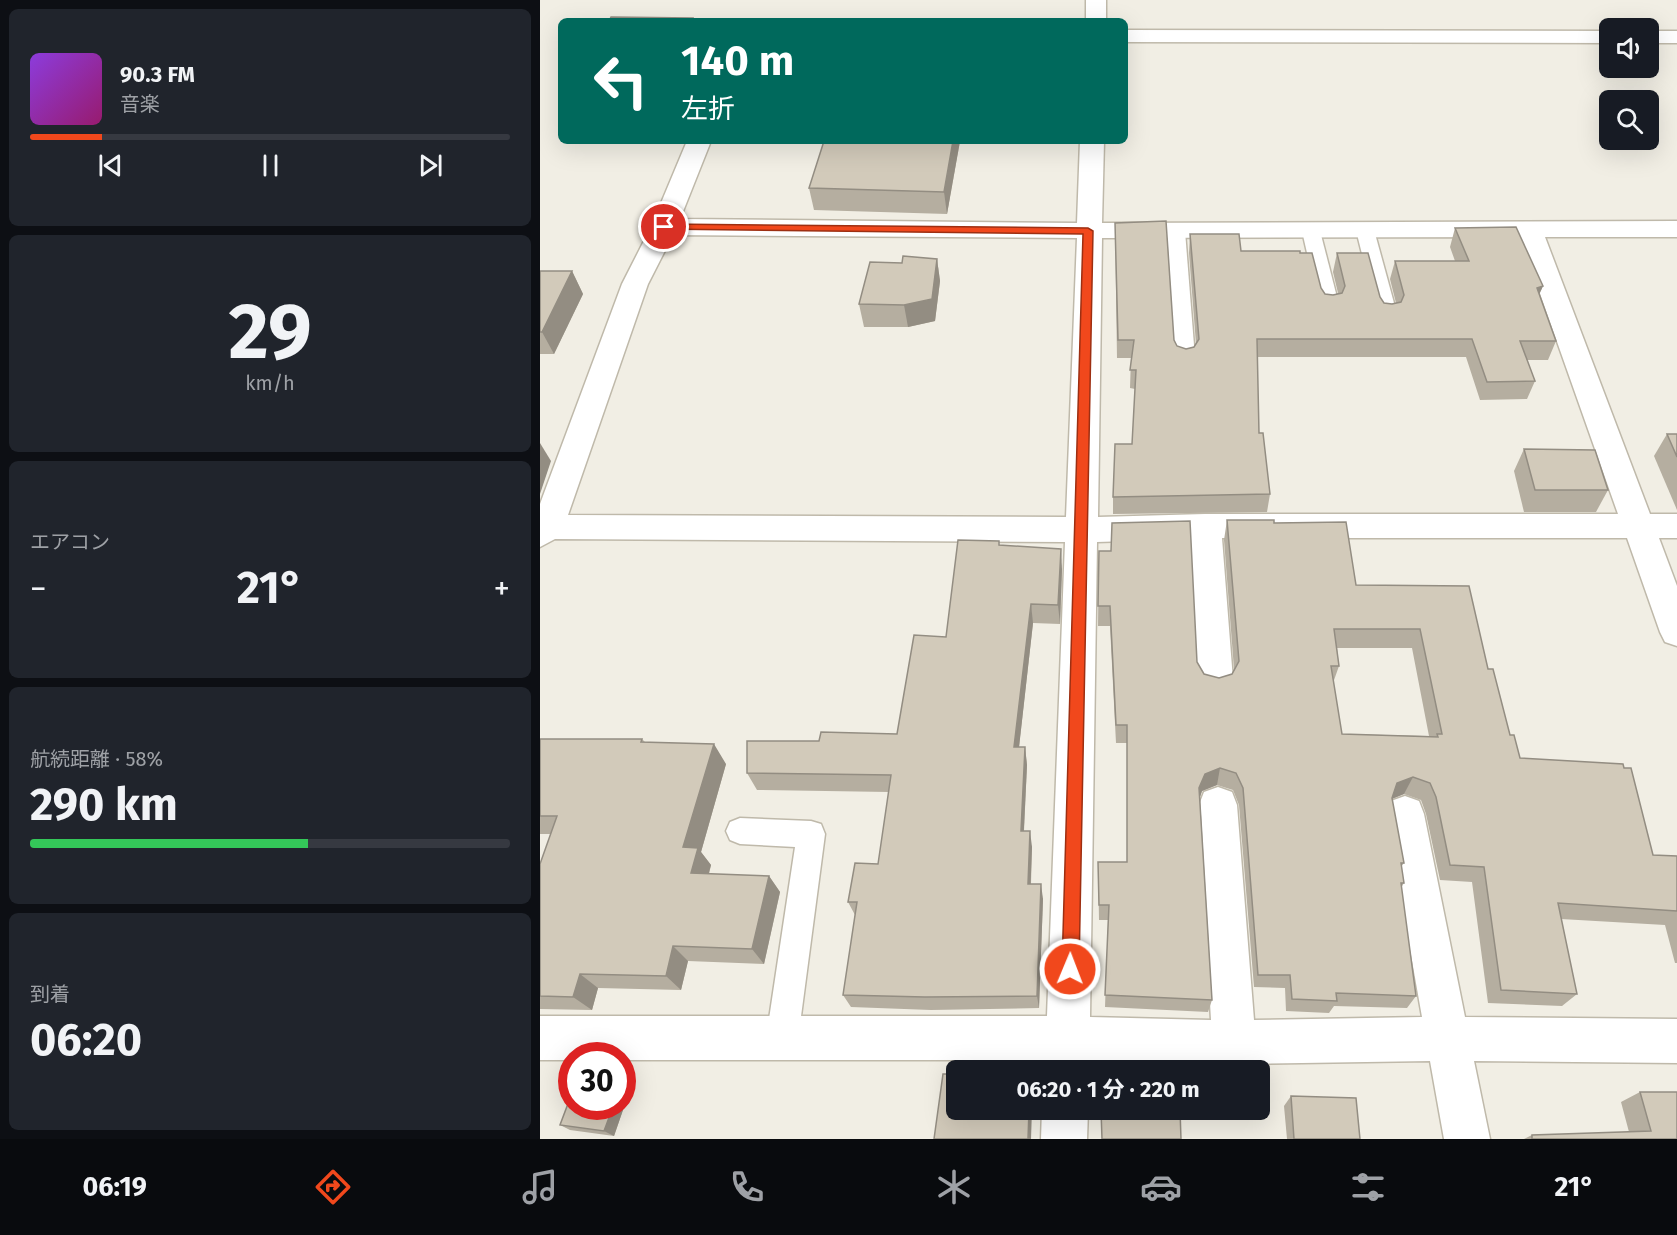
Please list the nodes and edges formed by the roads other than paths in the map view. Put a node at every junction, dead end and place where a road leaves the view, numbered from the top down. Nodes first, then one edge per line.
1 (1096, 0) edge
2 (1096, 18) edge
3 (1128, 36) edge
4 (1599, 37) edge
5 (1659, 37) edge
6 (1677, 37) edge
7 (698, 144) edge
8 (1092, 144) edge
9 (664, 227) junction
10 (1677, 229) edge
11 (1365, 230) junction
12 (1530, 230) junction
13 (1088, 231) junction
14 (1176, 231) junction
15 (1311, 231) junction
16 (1329, 305) edge
17 (1387, 314) edge
18 (1185, 358) edge
19 (1204, 526) junction
20 (1638, 526) junction
21 (1677, 526) edge
22 (543, 529) edge
23 (1082, 530) junction
24 (1677, 632) edge
25 (1215, 680) edge
26 (1218, 805) dead end
27 (1405, 814) dead end
28 (740, 831) dead end
29 (540, 1038) edge
30 (782, 1039) junction
31 (1446, 1039) junction
32 (1677, 1041) edge
33 (1234, 1042) junction
34 (1068, 1054) edge
35 (1065, 1120) edge
36 (1064, 1139) edge
37 (1467, 1139) edge

1 - 2 street
3 - 4 street
5 - 6 street
7 - 9 street
8 - 13 street
9 - 13 street
9 - 22 street
10 - 12 street
11 - 12 street
11 - 15 street
11 - 17 lane
12 - 20 street
13 - 14 street
13 - 23 street
14 - 15 street
14 - 18 lane
15 - 16 lane
19 - 20 street
19 - 23 street
19 - 25 street
20 - 21 street
20 - 24 street
22 - 23 street
23 - 34 street
26 - 33 street
27 - 31 street
28 - 30 lane
29 - 30 street
30 - 34 street
31 - 32 street
31 - 33 street
31 - 37 street
33 - 34 street
35 - 36 street

